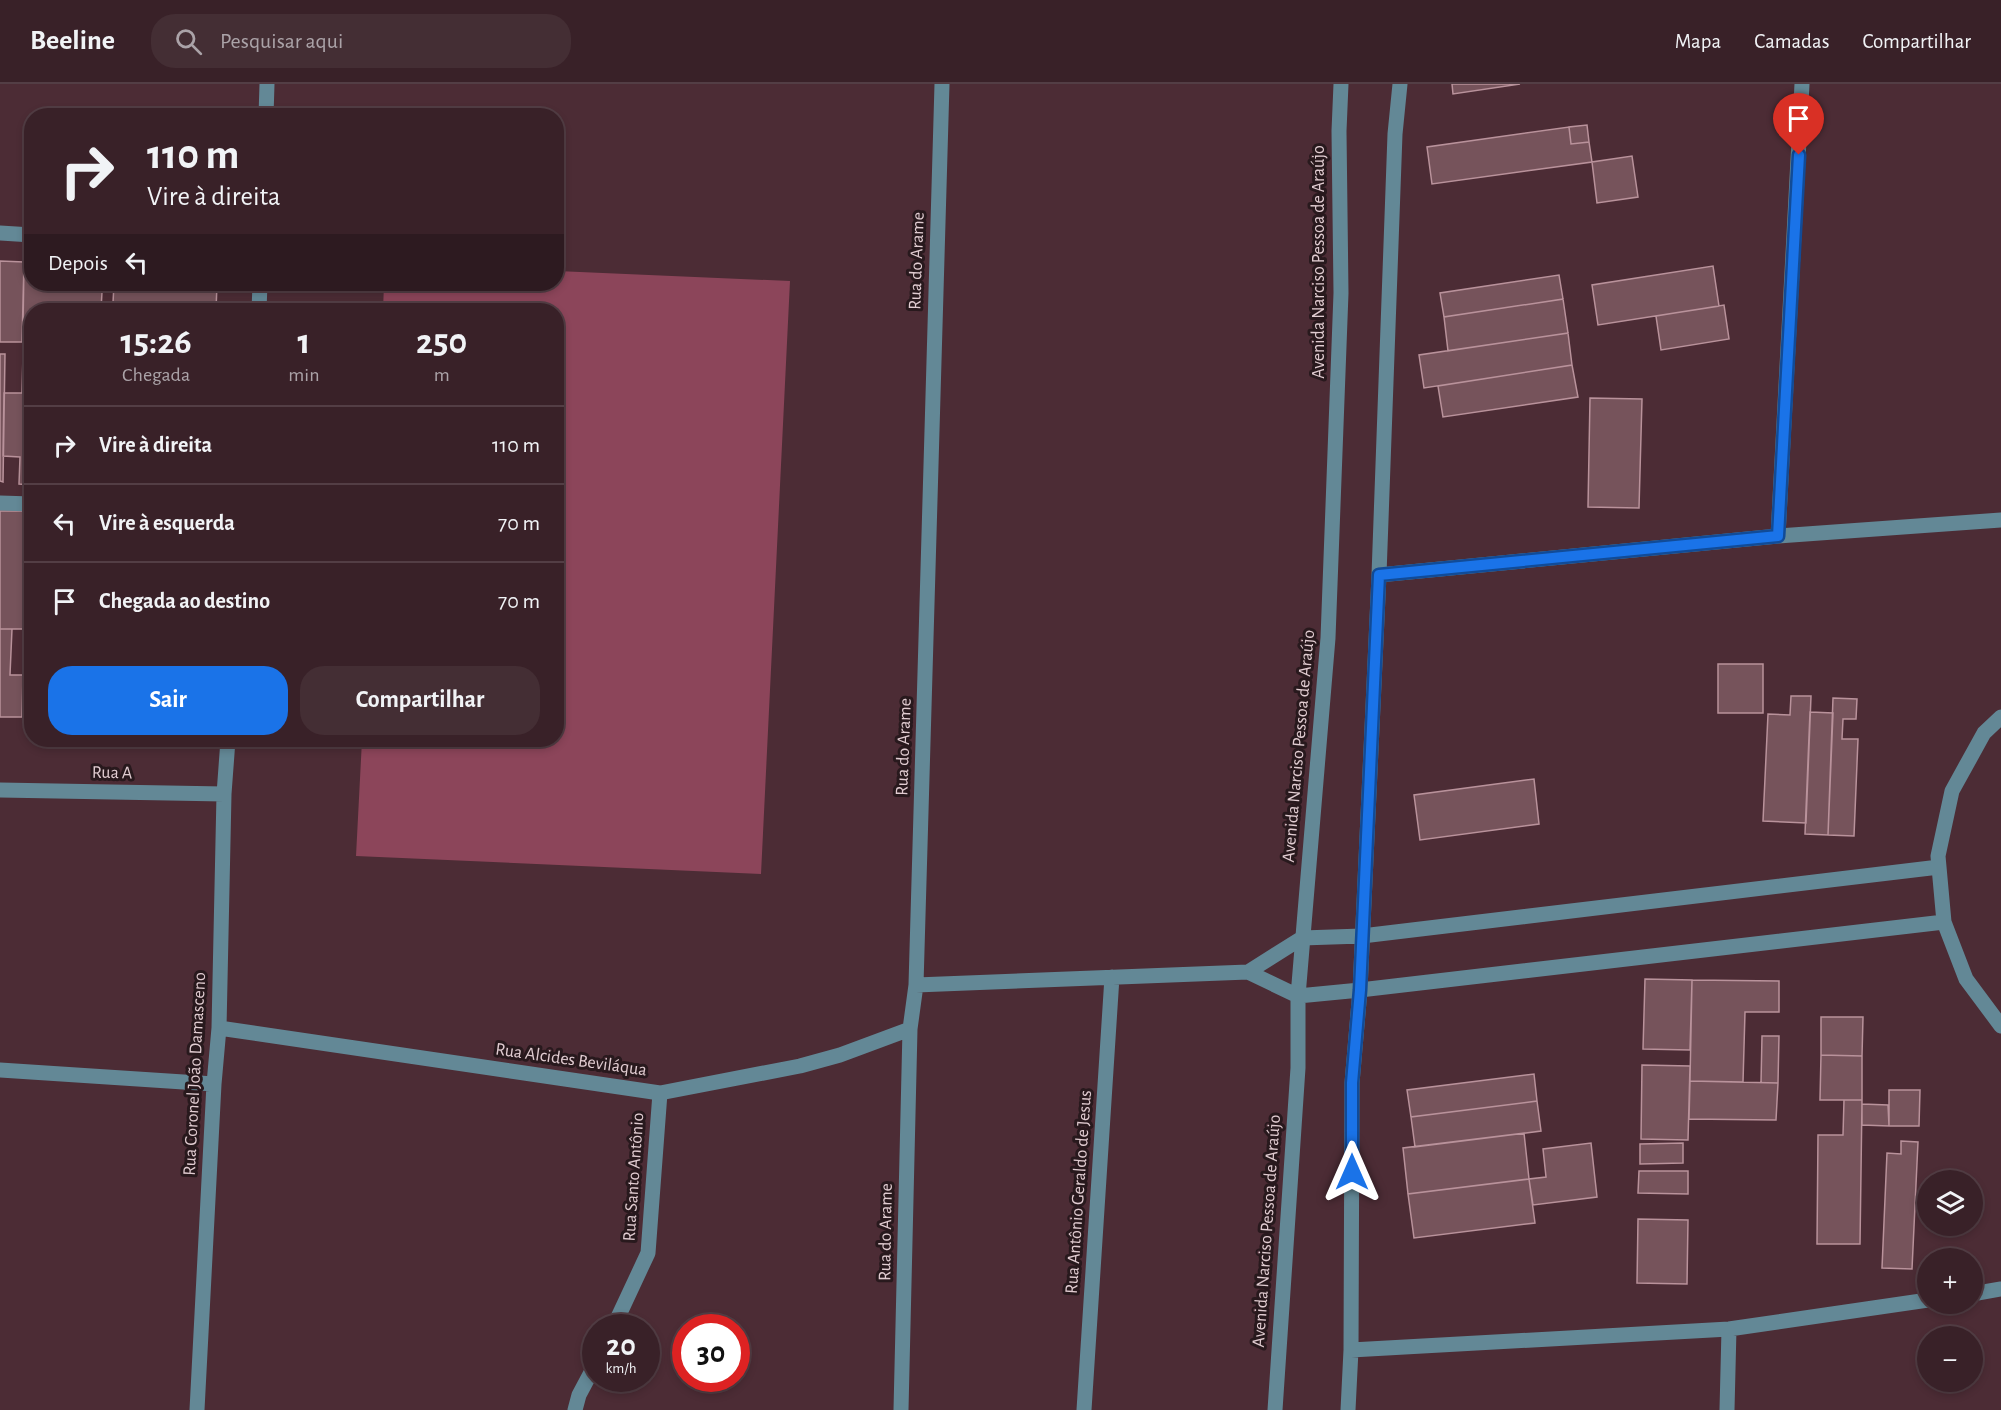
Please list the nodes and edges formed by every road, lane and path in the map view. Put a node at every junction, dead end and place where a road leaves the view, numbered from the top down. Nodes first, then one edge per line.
1 (267, 84) edge
2 (942, 84) edge
3 (1341, 84) edge
4 (1400, 84) edge
5 (1803, 84) edge
6 (266, 108) edge
7 (0, 234) edge
8 (24, 235) edge
9 (0, 503) edge
10 (24, 504) edge
11 (2001, 520) edge
12 (1778, 536) junction
13 (1379, 575) junction
14 (2001, 717) edge
15 (227, 747) edge
16 (0, 790) edge
17 (224, 794) junction
18 (1939, 867) junction
19 (1944, 922) junction
20 (1362, 936) junction
21 (1302, 938) junction
22 (1248, 972) junction
23 (1112, 977) junction
24 (916, 985) junction
25 (1360, 990) junction
26 (1298, 996) junction
27 (2001, 1026) edge
28 (219, 1028) junction
29 (910, 1029) junction
30 (0, 1070) edge
31 (214, 1084) junction
32 (660, 1093) junction
33 (2001, 1289) edge
34 (1983, 1292) edge
35 (1917, 1302) edge
36 (620, 1314) edge
37 (1729, 1329) junction
38 (1351, 1350) junction
39 (582, 1389) edge
40 (198, 1410) edge
41 (575, 1410) edge
42 (902, 1410) edge
43 (1084, 1410) edge
44 (1275, 1410) edge
45 (1348, 1410) edge
46 (1727, 1410) edge

1 - 6 street
2 - 24 street, Rua do Arame
3 - 21 street, Avenida Narciso Pessoa de Araújo
4 - 13 street
5 - 12 street
7 - 8 street
9 - 10 street
11 - 12 street
12 - 13 street
13 - 20 street
14 - 18 street
15 - 17 street, Rua Coronel João Damasceno
16 - 17 street, Rua A
17 - 28 street, Rua Coronel João Damasceno
18 - 19 street
18 - 20 street
19 - 25 street
19 - 27 street
20 - 21 street
20 - 25 street
21 - 22 street
21 - 26 street, Avenida Narciso Pessoa de Araújo
22 - 23 street
22 - 26 street
23 - 24 street
23 - 43 street, Rua Antônio Geraldo de Jesus
24 - 29 street, Rua do Arame
25 - 26 street
25 - 38 street
26 - 44 street, Avenida Narciso Pessoa de Araújo
28 - 31 street, Rua Coronel João Damasceno
28 - 32 street, Rua Alcides Beviláqua
29 - 32 street, Rua Alcides Beviláqua
29 - 42 street, Rua do Arame
30 - 31 street
31 - 40 street, Rua Coronel João Damasceno
32 - 36 street, Rua Santo Antônio
33 - 34 street
35 - 37 street
37 - 38 street
37 - 46 street
38 - 45 street
39 - 41 street

